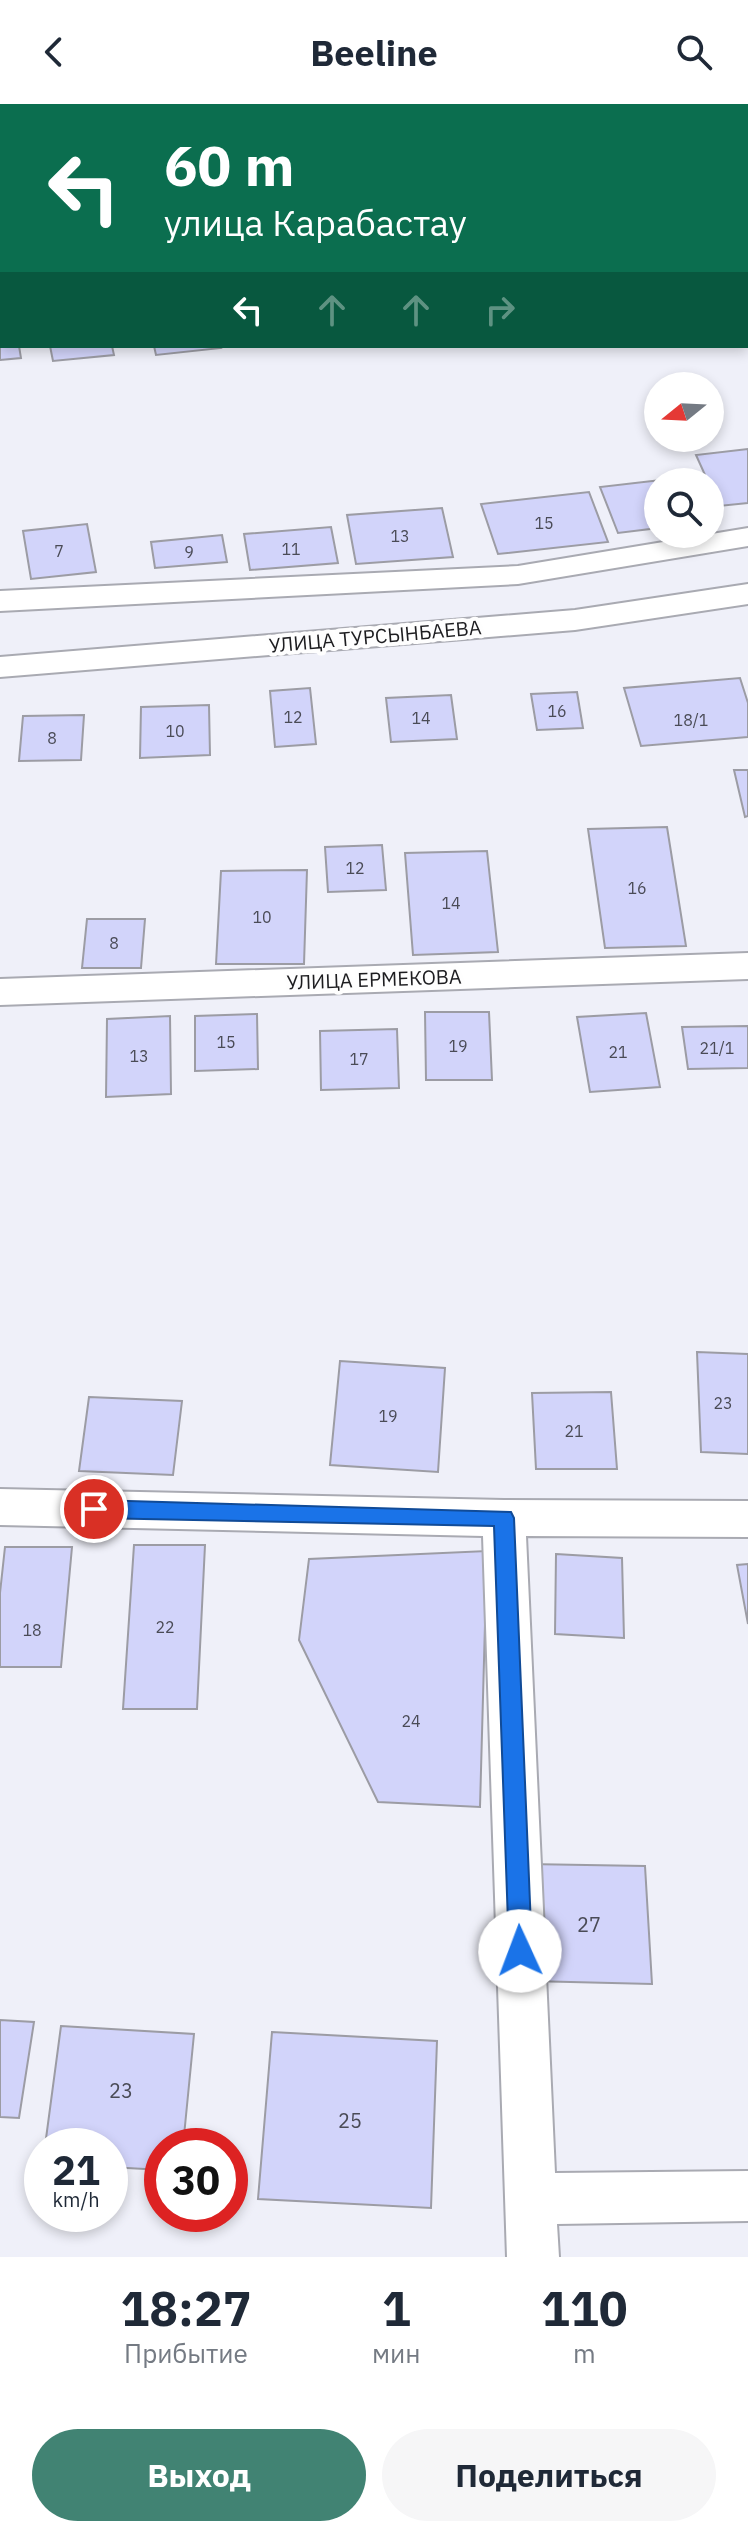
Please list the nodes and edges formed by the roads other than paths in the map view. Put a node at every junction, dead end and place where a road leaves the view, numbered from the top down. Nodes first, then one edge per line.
1 (748, 537) edge
2 (748, 594) edge
3 (0, 601) edge
4 (0, 667) edge
5 (748, 966) edge
6 (0, 992) edge
7 (0, 1507) edge
8 (504, 1518) junction
9 (748, 1519) edge
10 (748, 2196) edge
11 (530, 2199) junction
12 (533, 2257) edge

1 - 3 street
2 - 4 street, УЛИЦА ТУРСЫНБАЕВА
5 - 6 street, УЛИЦА ЕРМЕКОВА
7 - 8 street
8 - 9 street
8 - 11 street
10 - 11 street
11 - 12 street

